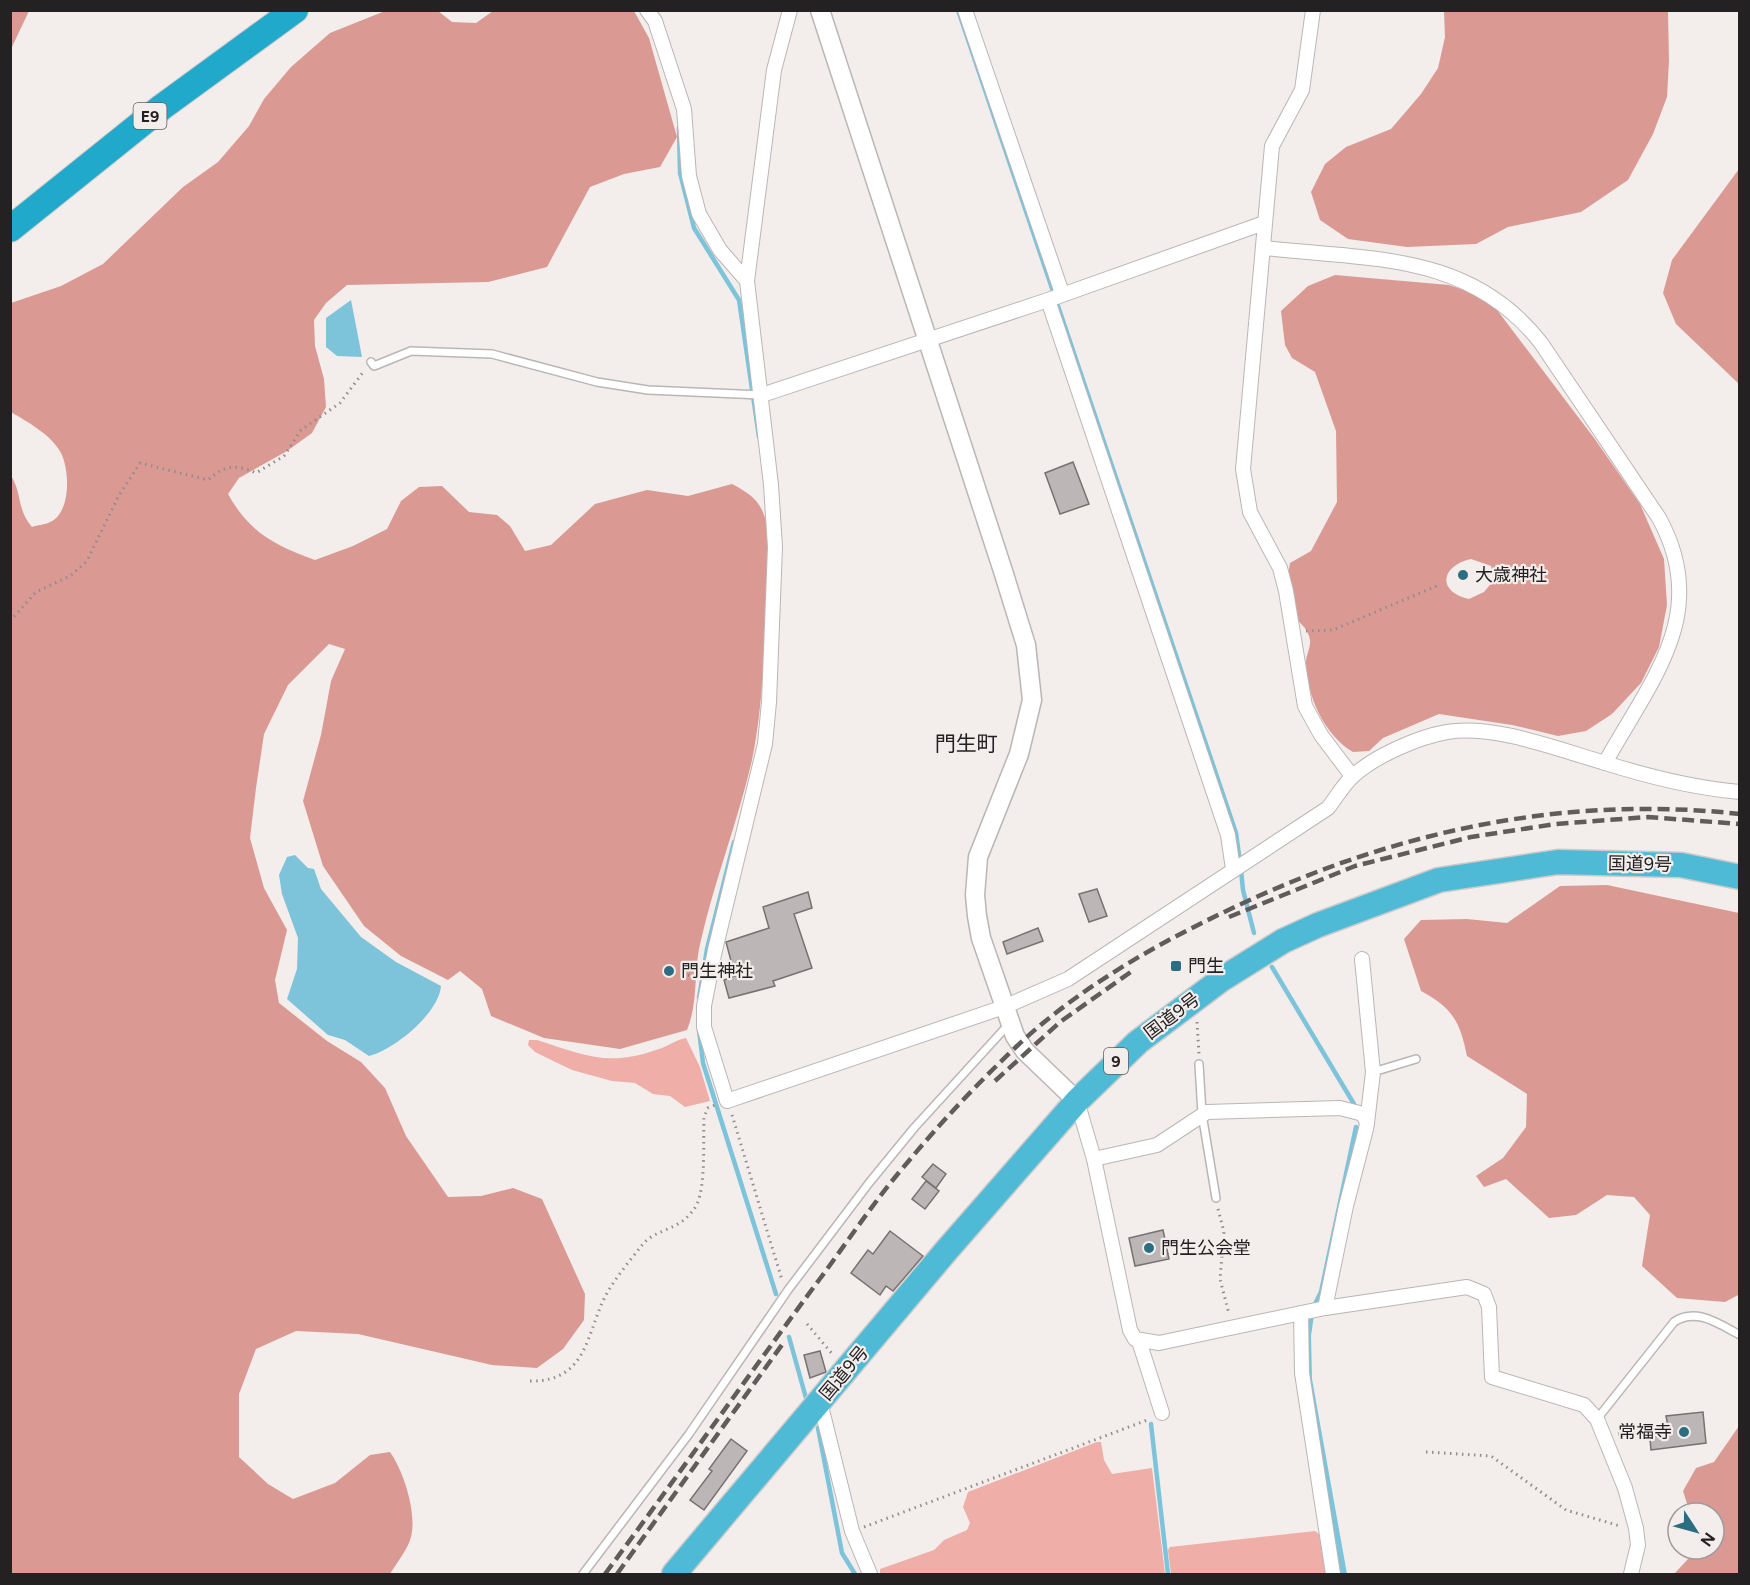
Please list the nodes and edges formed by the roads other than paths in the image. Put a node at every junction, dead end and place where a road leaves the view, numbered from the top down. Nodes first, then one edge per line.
1 (296, 10) edge
2 (647, 10) edge
3 (790, 10) edge
4 (820, 10) edge
5 (965, 10) edge
6 (1313, 10) edge
7 (1264, 223) junction
8 (10, 229) edge
9 (1265, 248) junction
10 (747, 280) junction
11 (1062, 293) junction
12 (1048, 300) junction
13 (926, 340) junction
14 (371, 362) road end
15 (757, 396) junction
16 (1605, 764) junction
17 (1352, 776) junction
18 (1740, 792) edge
19 (1240, 866) junction
20 (1740, 877) edge
21 (1362, 959) dead end
22 (1007, 1015) junction
23 (1416, 1059) dead end
24 (1199, 1064) road end
25 (1373, 1072) junction
26 (1077, 1101) junction
27 (1202, 1114) junction
28 (1367, 1123) junction
29 (1094, 1159) junction
30 (1216, 1198) road end
31 (1312, 1311) junction
32 (1740, 1335) edge
33 (1139, 1341) junction
34 (820, 1402) junction
35 (1162, 1413) road end
36 (1597, 1419) junction
37 (584, 1575) edge
38 (674, 1575) edge
39 (870, 1575) edge
40 (1333, 1575) edge
41 (1631, 1575) edge

1 - 8 highway, E9
2 - 10 street
3 - 10 street
4 - 13 street
5 - 11 street
6 - 7 street
7 - 9 street
7 - 11 street
9 - 16 street
9 - 17 street
10 - 15 street
11 - 12 street
12 - 13 street
12 - 19 street
13 - 15 street
13 - 22 street
14 - 15 lane
15 - 22 street
16 - 17 street
16 - 18 street
17 - 19 street
19 - 22 street
20 - 26 highway, 国道9号 / 9
21 - 25 street
22 - 26 street
22 - 37 lane
23 - 25 lane
24 - 27 lane
25 - 28 street
26 - 29 street
26 - 34 highway, 国道9号 / 9
27 - 28 street
27 - 29 street
27 - 30 lane
28 - 31 street
29 - 33 street
31 - 33 street
31 - 36 street
31 - 40 street
32 - 36 lane
33 - 35 street
34 - 38 highway, 国道9号 / 9
34 - 39 street
36 - 41 street

